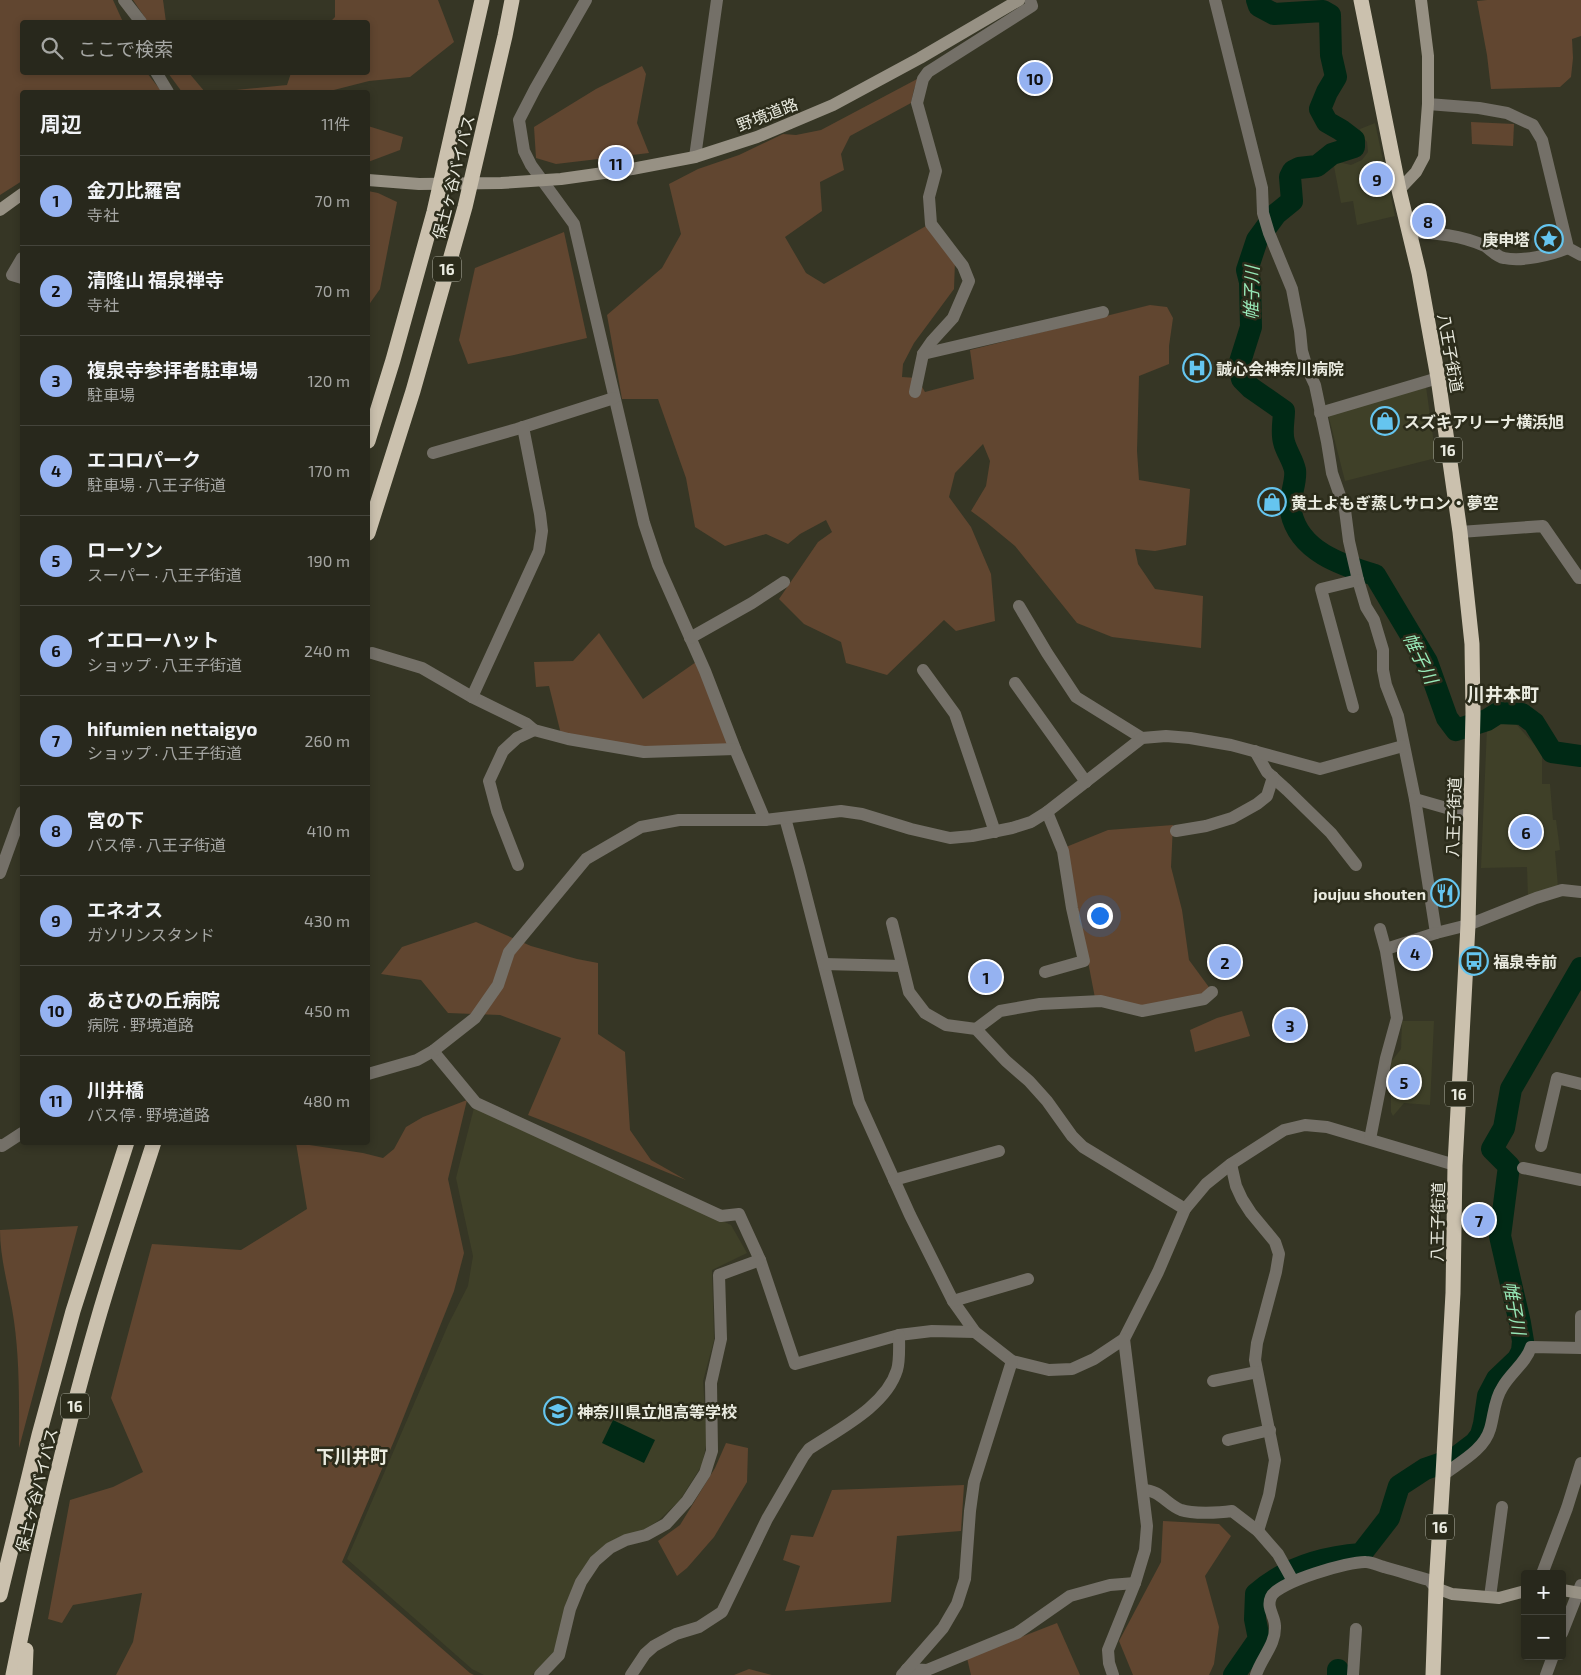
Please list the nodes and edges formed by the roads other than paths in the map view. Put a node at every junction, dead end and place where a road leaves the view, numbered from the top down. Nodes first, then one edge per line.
1 (124, 0) edge
2 (482, 0) edge
3 (512, 0) edge
4 (586, 0) edge
5 (717, 0) edge
6 (1019, 0) edge
7 (1030, 0) edge
8 (1215, 0) edge
9 (1361, 0) edge
10 (1421, 0) edge
11 (139, 20) edge
12 (158, 75) edge
13 (167, 90) edge
14 (1428, 104) junction
15 (695, 157) junction
16 (370, 180) edge
17 (541, 180) junction
18 (1399, 190) junction
19 (20, 195) edge
20 (0, 210) edge
21 (1410, 232) junction
22 (1568, 248) junction
23 (1581, 255) edge
24 (20, 261) edge
25 (20, 277) edge
26 (1103, 312) dead end
27 (923, 354) junction
28 (1438, 378) junction
29 (915, 392) dead end
30 (614, 398) junction
31 (1320, 413) junction
32 (523, 426) junction
33 (370, 435) edge
34 (432, 453) dead end
35 (370, 527) edge
36 (1460, 532) junction
37 (1581, 578) edge
38 (1358, 580) junction
39 (784, 582) dead end
40 (1019, 606) dead end
41 (690, 638) junction
42 (372, 652) dead end
43 (923, 670) dead end
44 (1015, 682) dead end
45 (472, 697) junction
46 (1353, 707) dead end
47 (534, 730) junction
48 (1142, 738) junction
49 (1403, 746) junction
50 (735, 749) junction
51 (1255, 751) junction
52 (1273, 777) junction
53 (1086, 782) junction
54 (1415, 799) junction
55 (1047, 812) junction
56 (1471, 815) junction
57 (20, 818) edge
58 (784, 818) junction
59 (765, 820) junction
60 (1176, 831) dead end
61 (995, 832) junction
62 (518, 865) dead end
63 (1356, 865) dead end
64 (0, 873) edge
65 (1581, 892) edge
66 (892, 923) dead end
67 (1468, 925) junction
68 (1380, 929) dead end
69 (1436, 933) junction
70 (1385, 950) junction
71 (824, 964) junction
72 (902, 966) junction
73 (1045, 972) dead end
74 (1212, 992) dead end
75 (976, 1029) junction
76 (433, 1051) junction
77 (370, 1073) edge
78 (1581, 1084) edge
79 (20, 1134) edge
80 (1370, 1139) junction
81 (0, 1145) edge
82 (126, 1145) edge
83 (153, 1145) edge
84 (1541, 1146) dead end
85 (999, 1151) dead end
86 (1231, 1164) junction
87 (1455, 1165) junction
88 (1523, 1168) dead end
89 (894, 1180) junction
90 (1581, 1180) edge
91 (1185, 1209) junction
92 (760, 1260) junction
93 (1028, 1279) dead end
94 (953, 1302) junction
95 (1581, 1316) edge
96 (975, 1332) junction
97 (900, 1335) junction
98 (1124, 1339) junction
99 (1581, 1348) edge
100 (1012, 1361) junction
101 (1257, 1372) junction
102 (1213, 1381) dead end
103 (1270, 1430) junction
104 (1228, 1440) dead end
105 (1581, 1462) edge
106 (1443, 1466) junction
107 (1143, 1490) junction
108 (1502, 1506) dead end
109 (1258, 1531) junction
110 (1544, 1570) edge
111 (1289, 1574) junction
112 (2, 1581) edge
113 (1135, 1583) junction
114 (31, 1586) junction
115 (1436, 1588) junction
116 (1566, 1590) edge
117 (1580, 1590) edge
118 (1521, 1592) edge
119 (0, 1595) edge
120 (1490, 1597) junction
121 (1566, 1623) edge
122 (1356, 1629) dead end
123 (1552, 1660) edge
124 (904, 1672) edge
125 (13, 1675) edge
126 (24, 1675) edge
127 (540, 1675) edge
128 (631, 1675) edge
129 (1112, 1675) edge
130 (1256, 1675) edge
131 (1353, 1675) edge
132 (1433, 1675) edge
133 (1546, 1675) edge

1 - 11 street
2 - 33 highway, 保土ヶ谷バイパス / 16
3 - 35 highway, 保土ヶ谷バイパス / 16
4 - 17 street
5 - 15 street
6 - 15 street, 野境道路
7 - 27 street
8 - 31 street
9 - 18 highway, 八王子街道 / 16
10 - 14 street
12 - 13 street
14 - 18 street
14 - 22 street
15 - 17 street, 野境道路
16 - 17 street, 野境道路
17 - 30 street
18 - 21 highway, 八王子街道 / 16
19 - 20 street
21 - 22 street
21 - 28 highway, 八王子街道 / 16
22 - 23 street
24 - 25 street
26 - 27 street
27 - 29 street
28 - 31 street
28 - 36 highway, 八王子街道 / 16
30 - 32 street
30 - 41 street
31 - 38 street
32 - 34 street
32 - 45 street
36 - 37 street
36 - 56 highway, 八王子街道 / 16
38 - 46 street
38 - 49 street
39 - 41 street
40 - 48 street
41 - 50 street
42 - 45 street
43 - 61 street
44 - 53 street
45 - 47 street
47 - 50 street
47 - 62 street
48 - 51 street
48 - 53 street
49 - 51 street
49 - 54 street
50 - 59 street
51 - 52 street
52 - 60 street
52 - 63 street
53 - 55 street
54 - 56 street
54 - 69 street
55 - 61 street
55 - 73 street
56 - 67 highway, 八王子街道 / 16
57 - 64 street
58 - 59 street
58 - 61 street
58 - 71 street
59 - 76 street
65 - 67 street
66 - 72 street
67 - 69 street
67 - 87 highway, 八王子街道 / 16
68 - 70 street
69 - 70 street
70 - 80 street
71 - 72 street
71 - 89 street
72 - 75 street
74 - 75 street
75 - 91 street
76 - 77 street
76 - 92 street
78 - 84 street
79 - 81 street
80 - 86 street
80 - 87 street
82 - 112 highway, 保土ヶ谷バイパス / 16
83 - 114 highway, 保土ヶ谷バイパス / 16
85 - 89 street
86 - 91 street
86 - 101 street
87 - 106 highway, 八王子街道 / 16
88 - 90 street
89 - 94 street
91 - 98 street
92 - 97 street
92 - 127 street
93 - 94 street
94 - 96 street
95 - 99 street
96 - 97 street
96 - 100 street
97 - 128 street
98 - 100 street
98 - 107 street
99 - 106 street
100 - 124 street
101 - 102 street
101 - 103 street
103 - 104 street
103 - 109 street
105 - 110 street
106 - 115 highway, 八王子街道 / 16
107 - 109 street
107 - 113 street
108 - 120 street
109 - 111 street
111 - 115 street
111 - 130 street
112 - 119 highway, 保土ヶ谷バイパス / 16
113 - 124 street
113 - 129 street
114 - 125 highway, 保土ヶ谷バイパス / 16
114 - 126 highway
115 - 120 street
115 - 132 highway, 八王子街道 / 16
116 - 117 street
117 - 121 street
118 - 120 street
122 - 131 street
123 - 133 street

